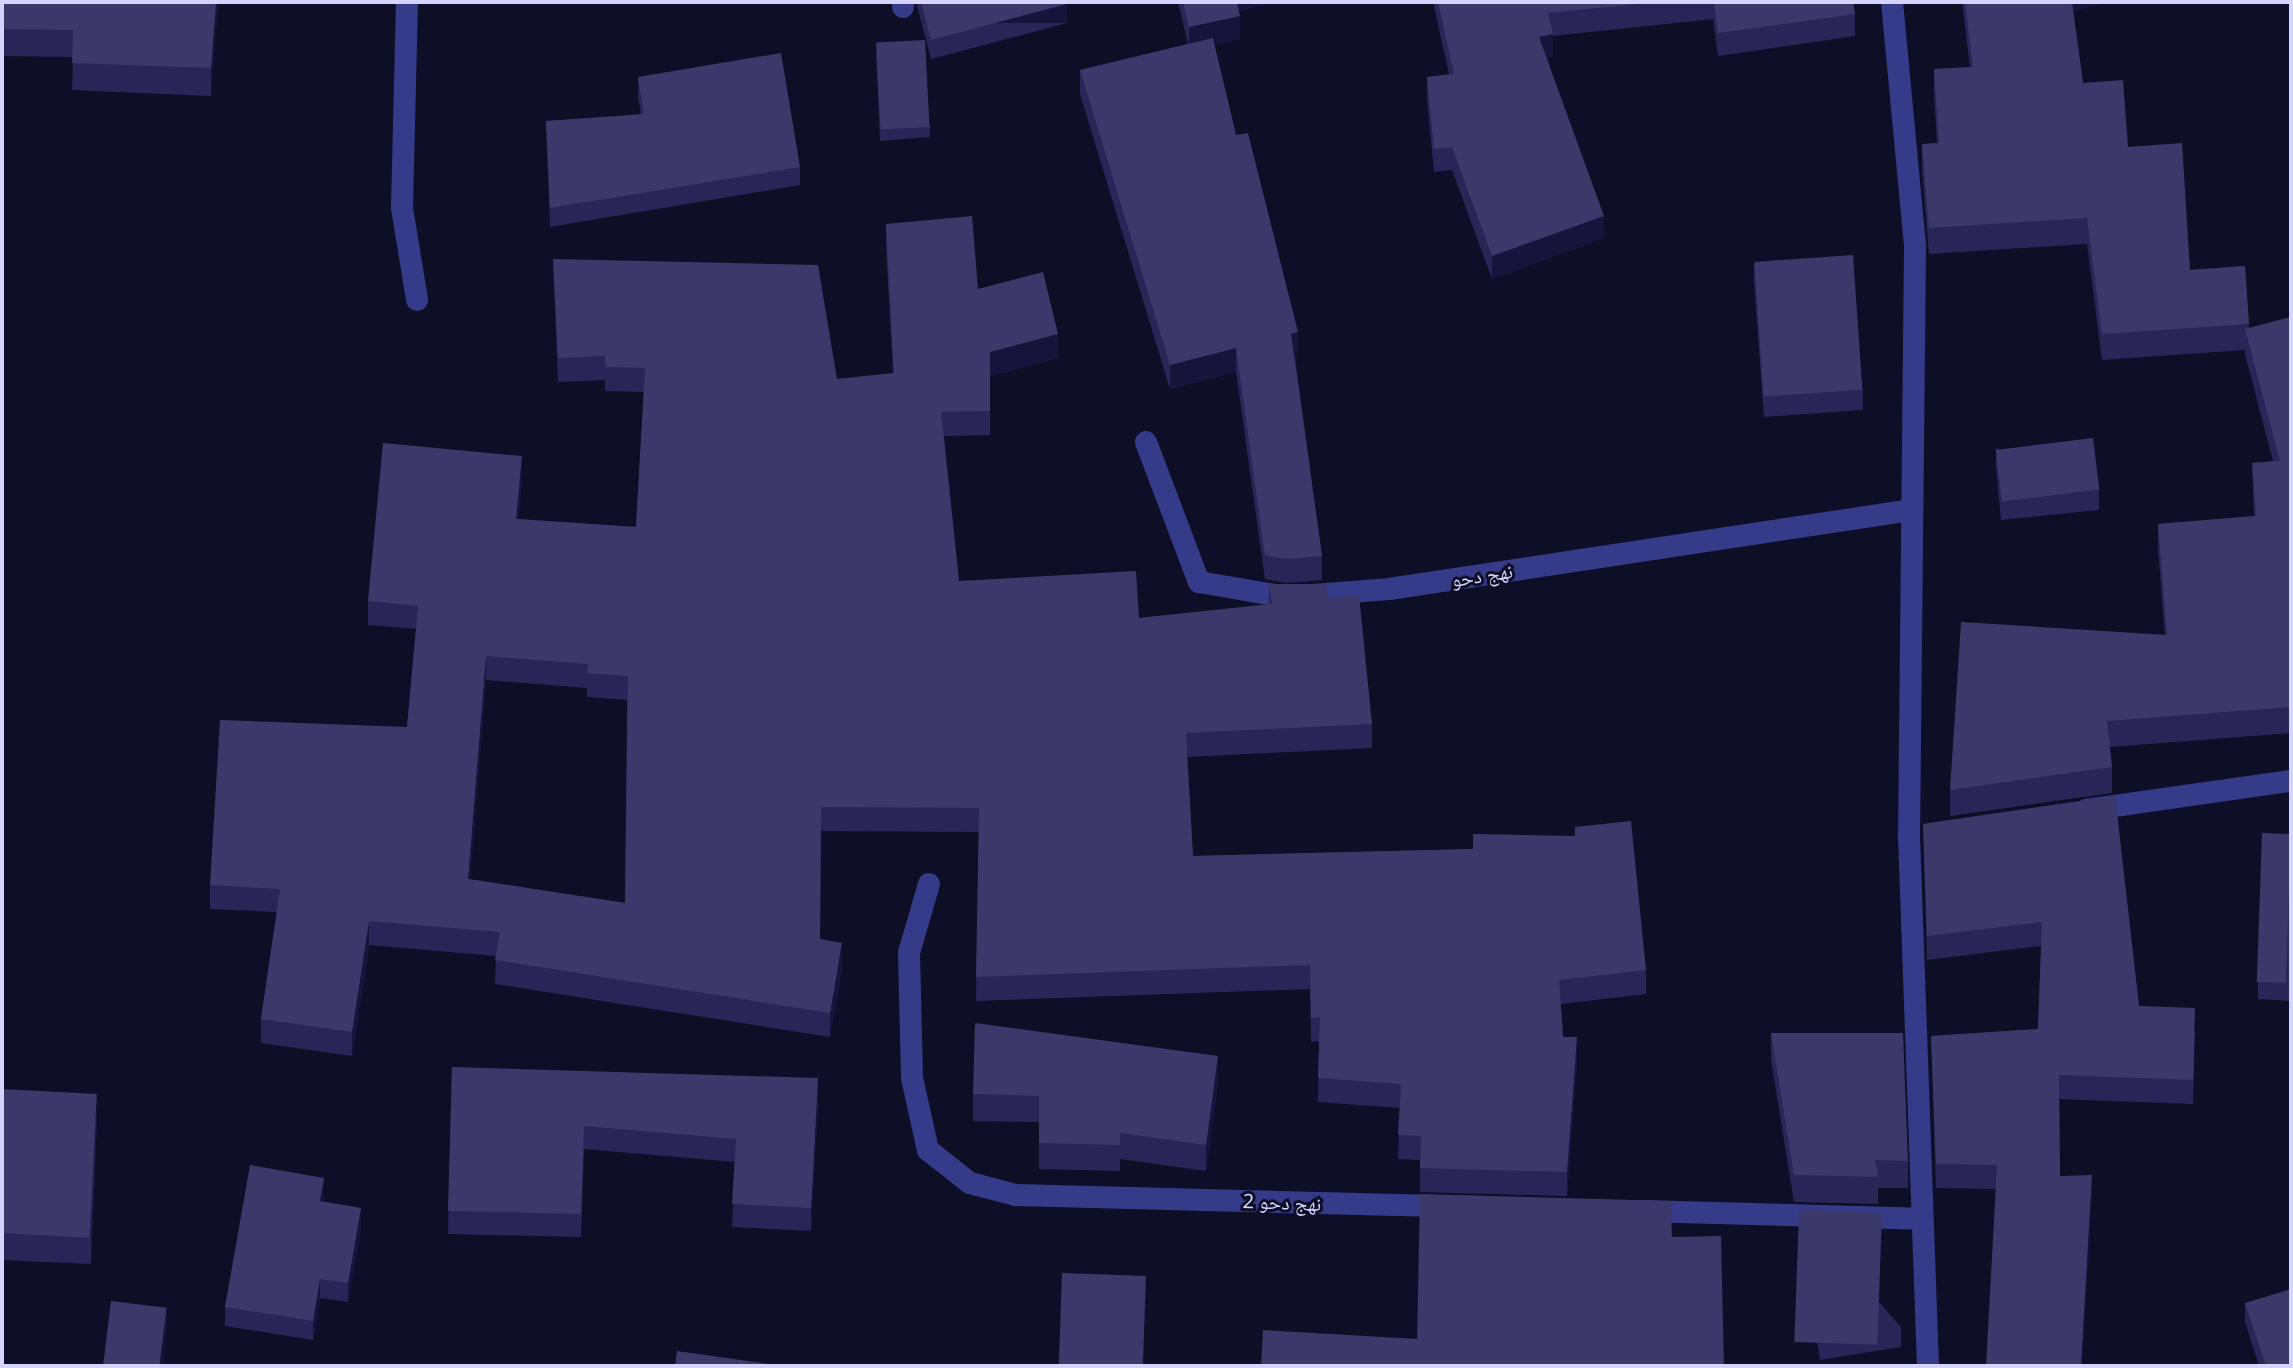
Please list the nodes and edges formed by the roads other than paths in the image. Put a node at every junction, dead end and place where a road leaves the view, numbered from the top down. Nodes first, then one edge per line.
1 (407, 2) edge
2 (1892, 2) edge
3 (417, 300) dead end
4 (1146, 442) dead end
5 (1912, 510) junction
6 (2291, 781) edge
7 (2062, 814) edge
8 (1939, 832) edge
9 (1909, 836) junction
10 (929, 884) dead end
11 (1476, 1207) edge
12 (1619, 1211) edge
13 (1920, 1219) junction
14 (1928, 1366) edge

1 - 3 street
2 - 5 street
4 - 5 street, نهج دحو
5 - 9 street
6 - 7 street
8 - 9 street
9 - 13 street
10 - 11 street, نهج دحو 2
12 - 13 street
13 - 14 street

